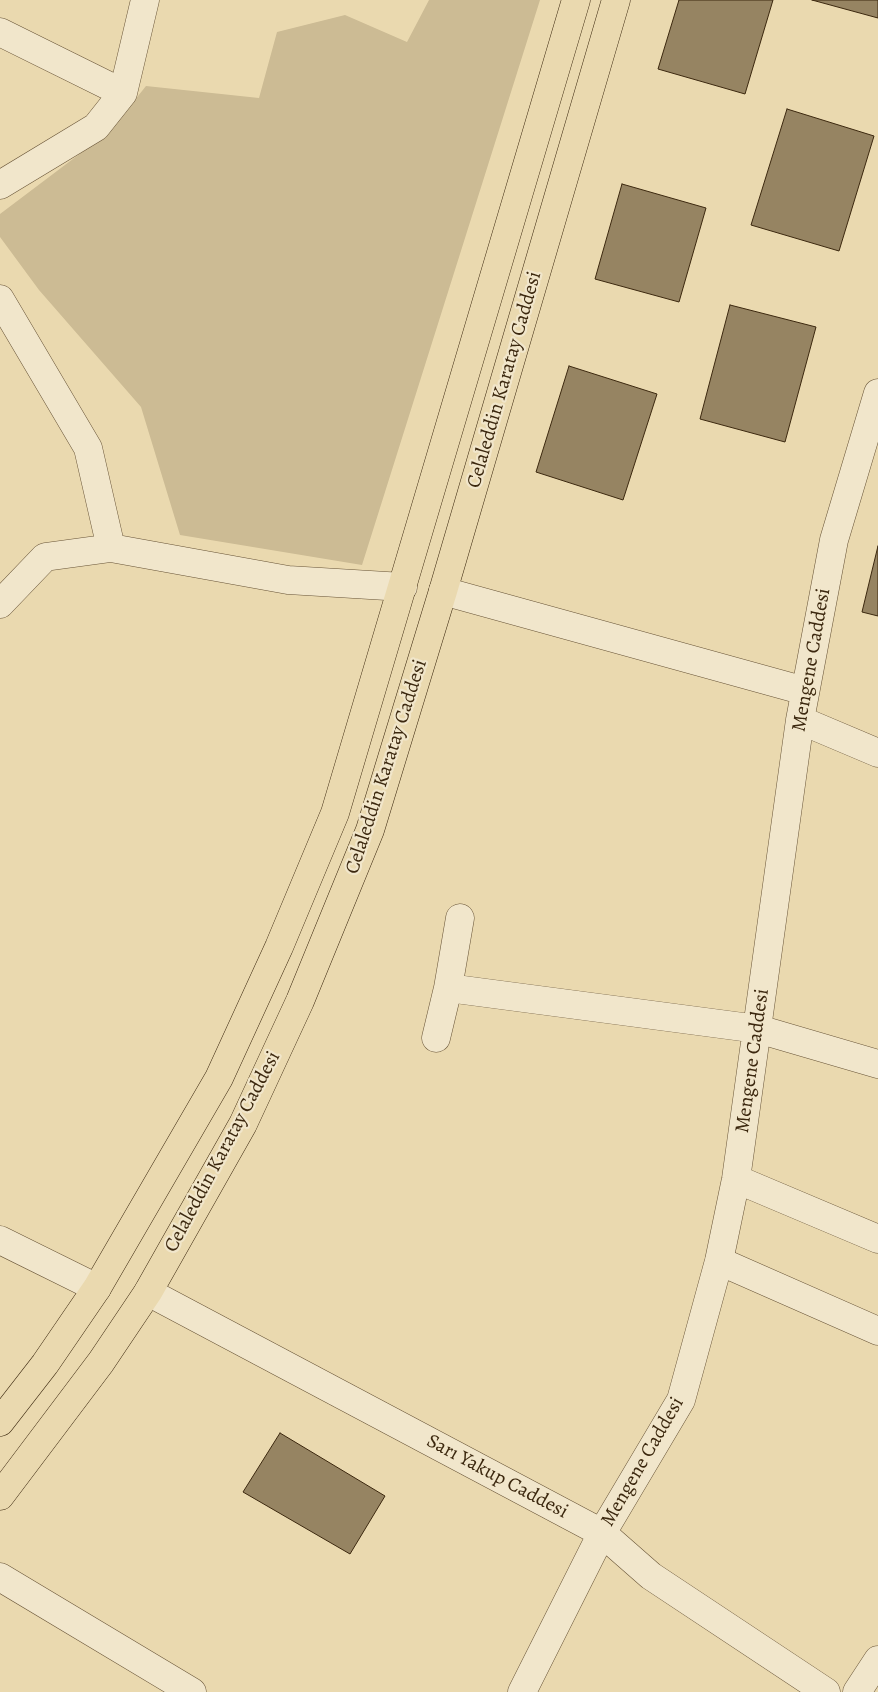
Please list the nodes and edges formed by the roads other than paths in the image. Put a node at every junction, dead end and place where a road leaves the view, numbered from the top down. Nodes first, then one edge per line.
1 (145, 0) edge
2 (576, 0) edge
3 (616, 0) edge
4 (0, 32) edge
5 (123, 93) junction
6 (0, 185) edge
7 (0, 299) edge
8 (878, 393) edge
9 (872, 440) edge
10 (110, 548) junction
11 (403, 587) junction
12 (443, 592) junction
13 (0, 604) edge
14 (805, 691) junction
15 (800, 720) junction
16 (878, 753) edge
17 (460, 918) dead end
18 (448, 988) junction
19 (758, 1029) junction
20 (436, 1038) dead end
21 (878, 1064) edge
22 (736, 1179) junction
23 (878, 1239) edge
24 (0, 1240) edge
25 (720, 1261) junction
26 (97, 1288) junction
27 (148, 1292) junction
28 (878, 1331) edge
29 (0, 1422) edge
30 (0, 1496) edge
31 (602, 1533) junction
32 (0, 1577) edge
33 (878, 1660) edge
34 (192, 1692) edge
35 (522, 1692) edge
36 (826, 1692) edge
37 (858, 1692) edge

1 - 5 street
2 - 11 main road, Celaleddin Karatay Caddesi
3 - 12 main road, Celaleddin Karatay Caddesi
4 - 5 street
5 - 6 street
7 - 10 street
8 - 9 street, Mengene Caddesi
9 - 14 street, Mengene Caddesi
10 - 11 street
10 - 13 street
11 - 26 main road, Celaleddin Karatay Caddesi
12 - 14 street
12 - 27 main road, Celaleddin Karatay Caddesi
14 - 15 street, Mengene Caddesi
15 - 16 street
15 - 19 street, Mengene Caddesi
17 - 18 street
18 - 19 street
18 - 20 street
19 - 21 street
19 - 22 street, Mengene Caddesi
22 - 23 street
22 - 25 street, Mengene Caddesi
24 - 26 street
25 - 28 street
25 - 31 street, Mengene Caddesi
26 - 29 main road, Celaleddin Karatay Caddesi
27 - 30 main road, Celaleddin Karatay Caddesi
27 - 31 street, Sarı Yakup Caddesi
31 - 35 street, Mengene Caddesi
31 - 36 street, Sarı Yakup Caddesi
32 - 34 street
33 - 37 street

